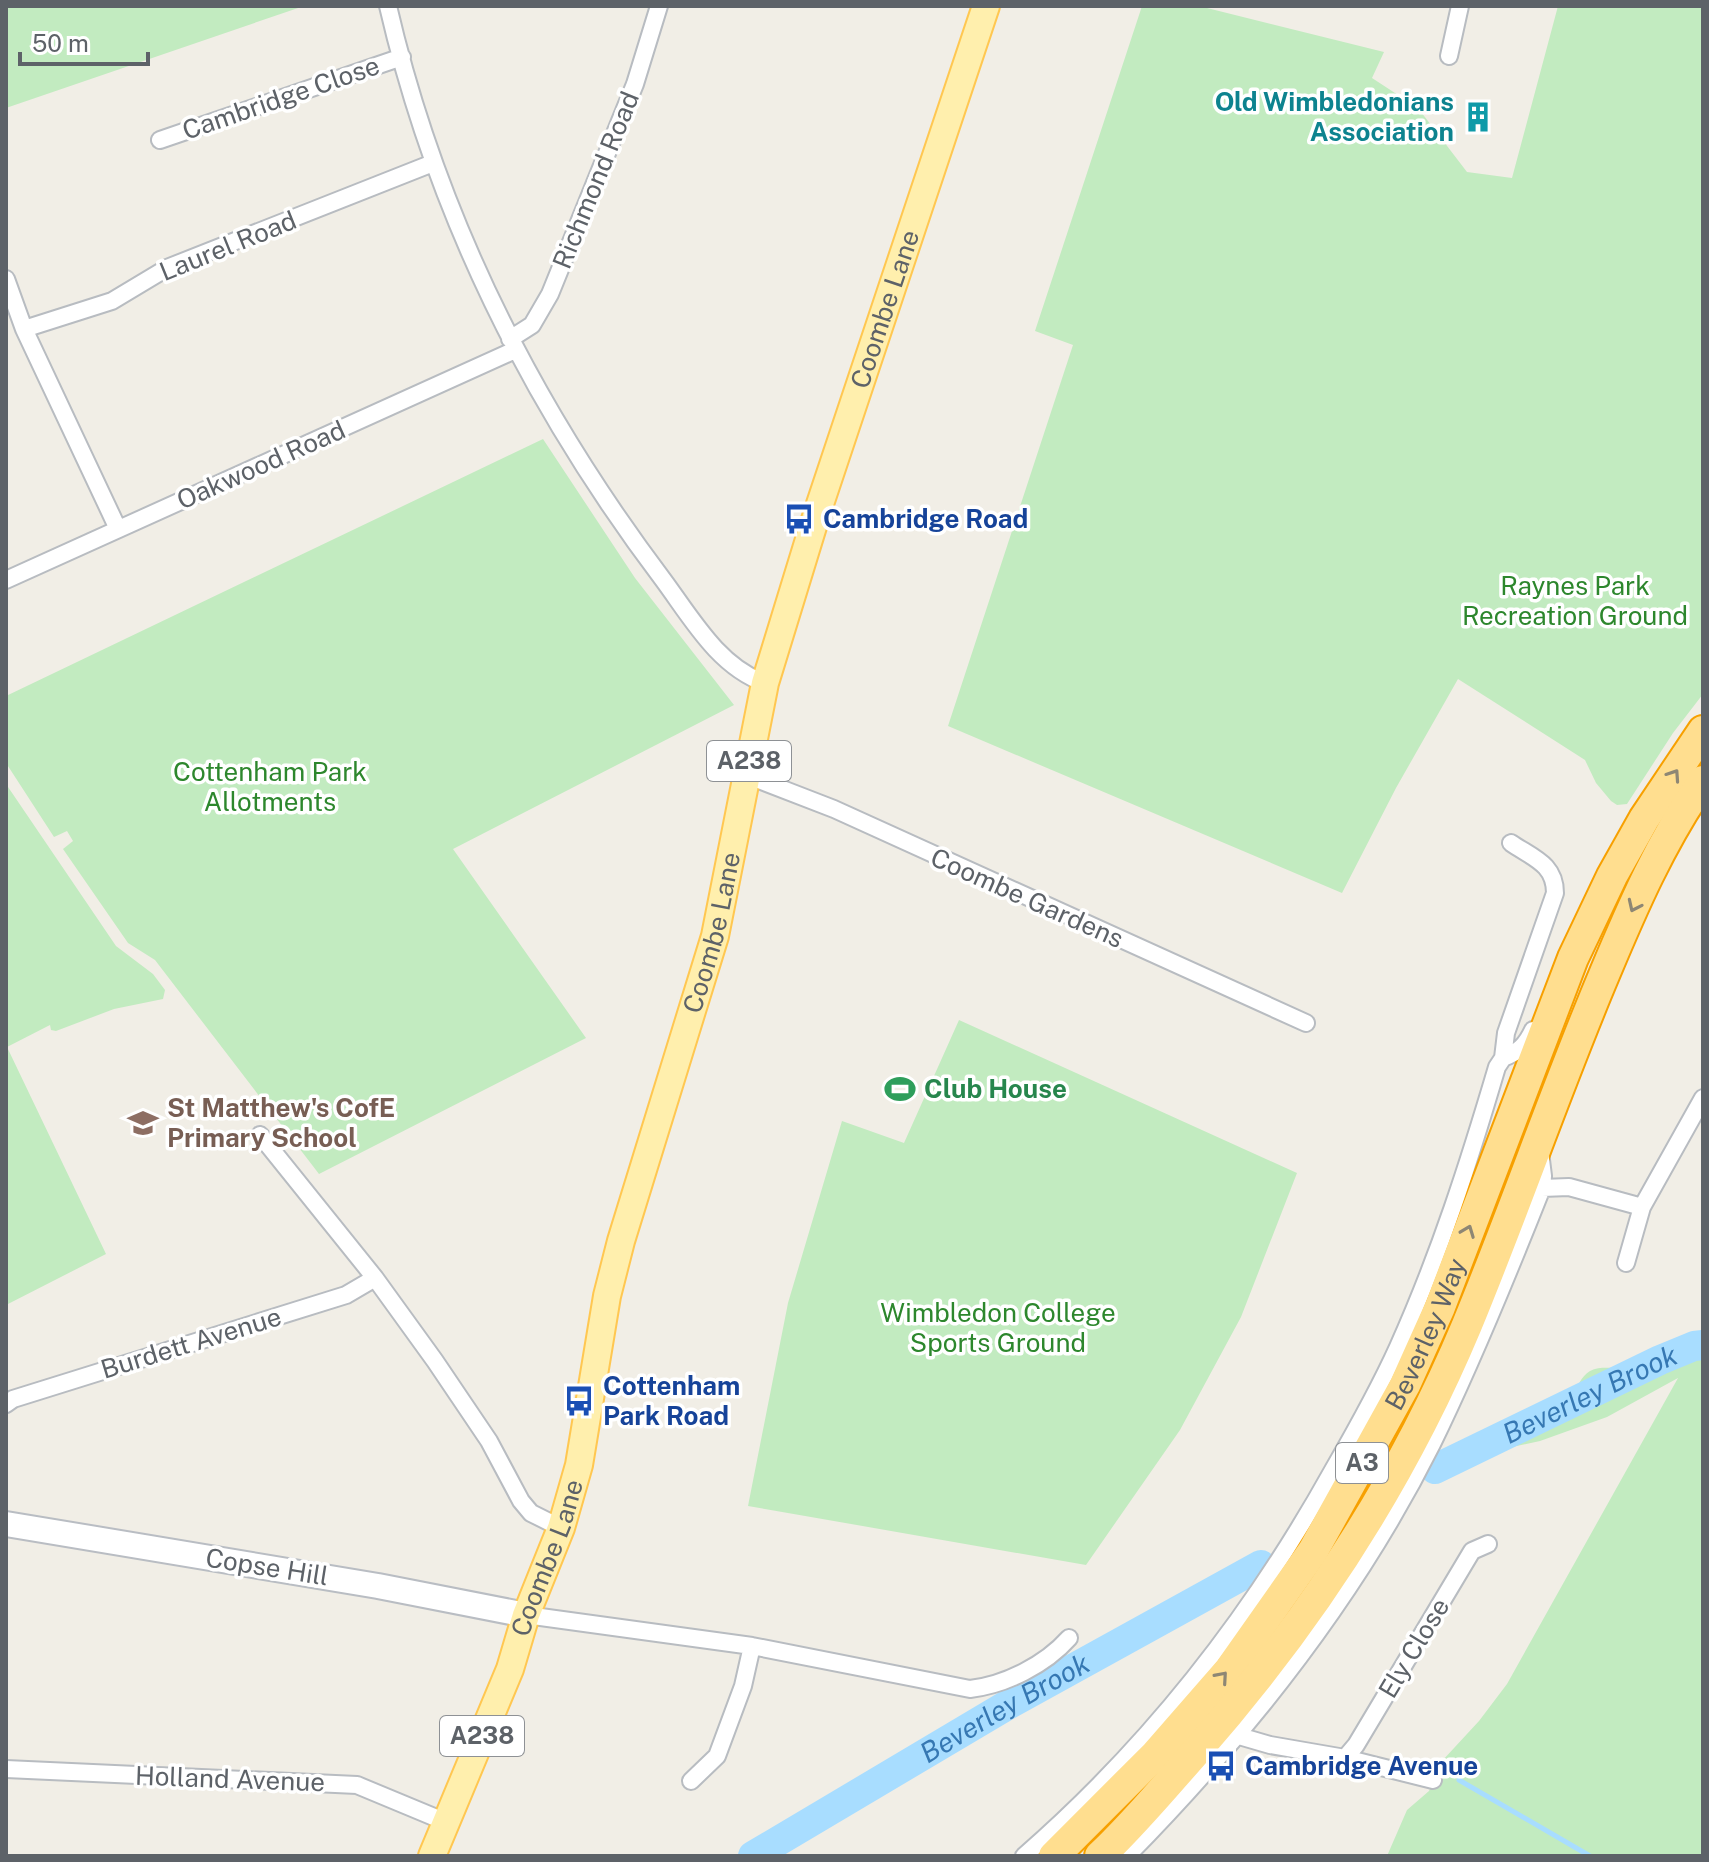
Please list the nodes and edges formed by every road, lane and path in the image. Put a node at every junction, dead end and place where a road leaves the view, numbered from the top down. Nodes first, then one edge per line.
1 (388, 6) edge
2 (659, 6) edge
3 (986, 6) edge
4 (1460, 6) edge
5 (1449, 56) dead end
6 (402, 57) junction
7 (160, 140) dead end
8 (433, 163) junction
9 (6, 279) edge
10 (24, 329) junction
11 (513, 345) junction
12 (118, 529) junction
13 (6, 580) edge
14 (765, 683) junction
15 (1703, 731) edge
16 (746, 775) junction
17 (1703, 781) edge
18 (1511, 843) dead end
19 (1557, 1000) junction
20 (1306, 1023) dead end
21 (1503, 1058) junction
22 (1703, 1098) edge
23 (260, 1135) dead end
24 (1538, 1139) junction
25 (1542, 1188) junction
26 (1642, 1207) junction
27 (1626, 1263) dead end
28 (375, 1278) junction
29 (6, 1404) edge
30 (6, 1524) edge
31 (561, 1528) junction
32 (1488, 1544) dead end
33 (526, 1615) junction
34 (1069, 1638) dead end
35 (752, 1646) junction
36 (1239, 1736) junction
37 (1345, 1758) junction
38 (6, 1769) edge
39 (1433, 1780) dead end
40 (691, 1781) dead end
41 (446, 1822) junction
42 (432, 1856) edge
43 (1024, 1856) edge
44 (1054, 1856) edge
45 (1100, 1856) edge
46 (1127, 1856) edge

1 - 6 street
2 - 11 street, Richmond Road
3 - 14 main road, Coombe Lane / A238
4 - 5 street
6 - 7 street, Cambridge Close
6 - 8 street
8 - 10 street, Laurel Road
8 - 11 street
9 - 10 street
10 - 12 street
11 - 12 street, Oakwood Road
11 - 14 street
12 - 13 street, Oakwood Road
14 - 16 main road, Coombe Lane / A238
19 -> 15 highway, Beverley Way / A3
16 - 20 street, Coombe Gardens
16 - 31 main road, Coombe Lane / A238
17 -> 24 highway, Beverley Way / A3
18 - 21 street, Beverley Way
19 - 21 street, Beverley Way
44 -> 19 highway, Beverley Way / A3
21 - 43 street, Beverley Way
22 - 26 street
23 - 28 street
24 - 25 street, Beverley Way
24 - 45 highway, Beverley Way / A3
25 - 26 street
25 - 36 street, Beverley Way
26 - 27 street
28 - 29 street, Burdett Avenue
28 - 31 street
30 - 33 street, Copse Hill
31 - 33 main road, Coombe Lane / A238
32 - 37 street, Ely Close
33 - 35 street
33 - 41 main road, Coombe Lane / A238
34 - 35 street
35 - 40 street
36 - 37 street
36 - 46 street, Beverley Way
37 - 39 street
38 - 41 street, Holland Avenue
41 - 42 main road, Coombe Lane / A238

